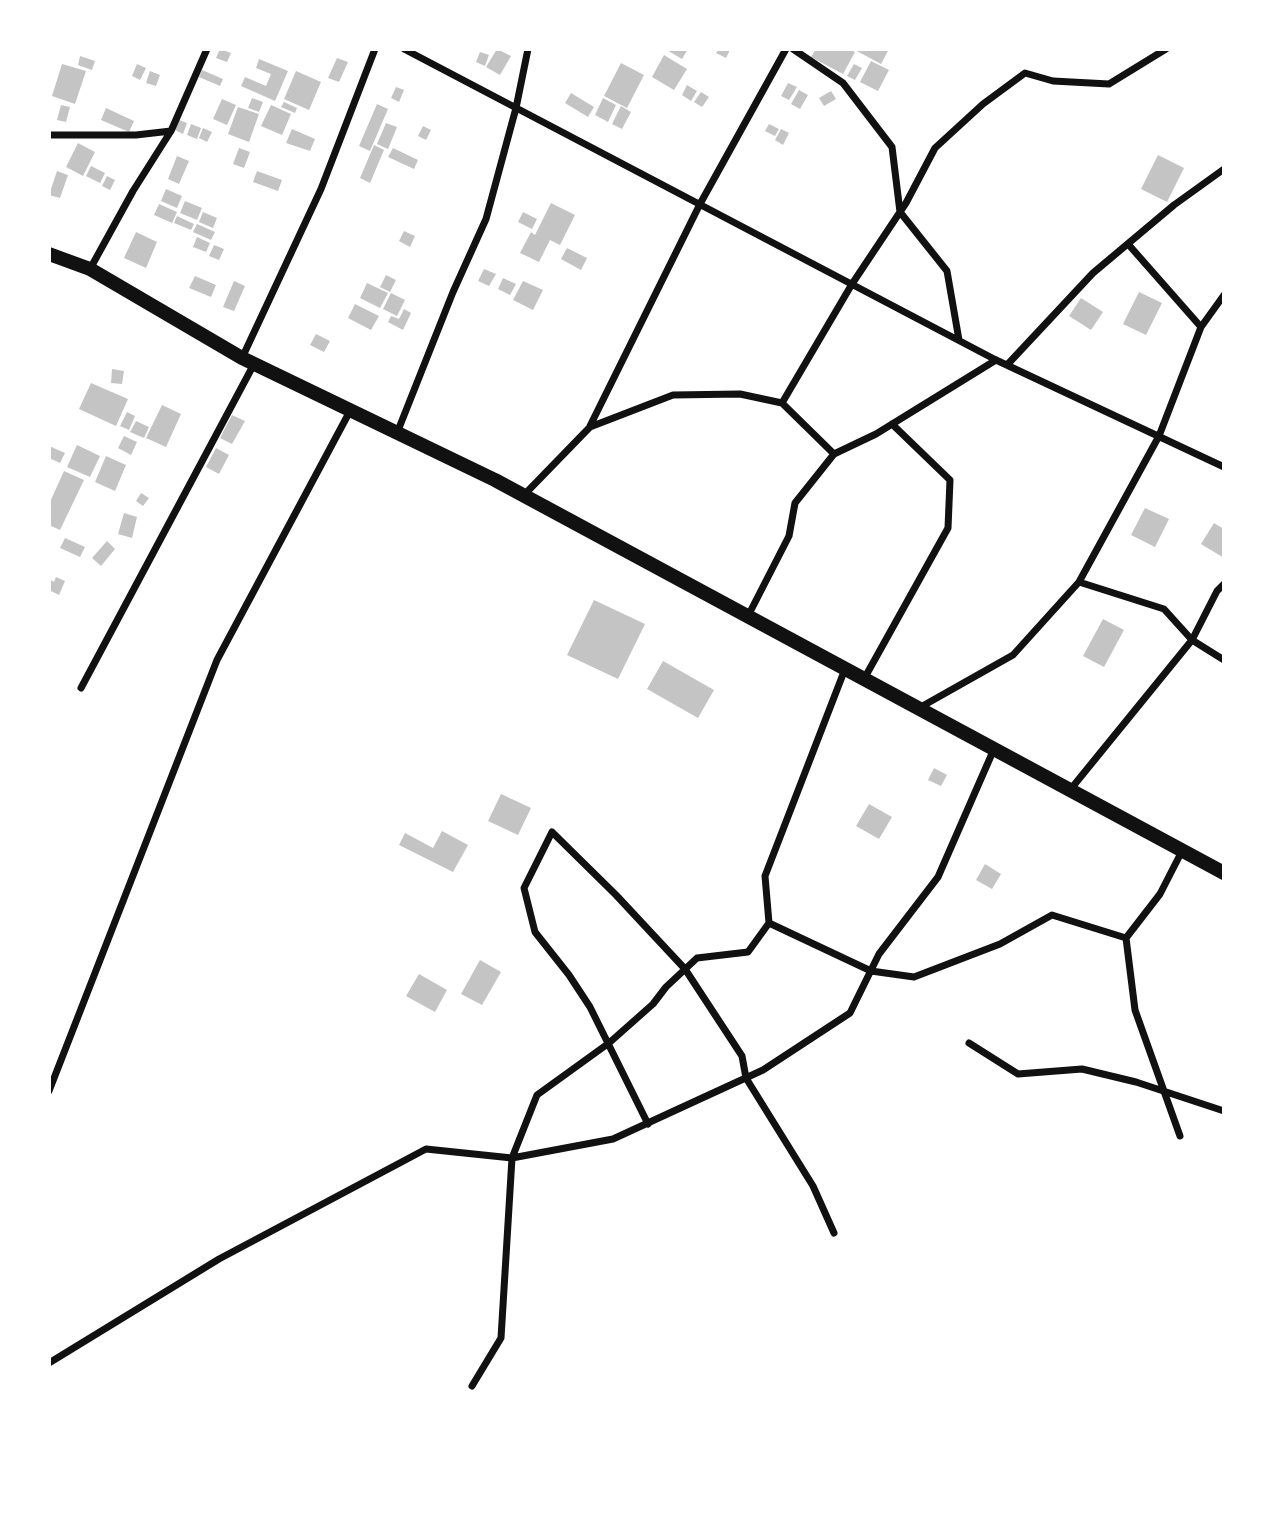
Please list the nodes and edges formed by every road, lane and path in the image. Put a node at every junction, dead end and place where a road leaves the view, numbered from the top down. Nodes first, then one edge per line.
1 (207, 49) edge
2 (375, 49) edge
3 (404, 49) edge
4 (528, 49) edge
5 (786, 49) edge
6 (793, 49) edge
7 (1166, 49) edge
8 (516, 108) junction
9 (171, 131) junction
10 (49, 135) edge
11 (1224, 169) edge
12 (701, 204) junction
13 (900, 212) junction
14 (1128, 244) junction
15 (49, 254) edge
16 (90, 269) junction
17 (852, 284) junction
18 (1224, 295) edge
19 (1201, 327) junction
20 (959, 340) junction
21 (996, 360) junction
22 (248, 361) junction
23 (1007, 365) junction
24 (782, 402) junction
25 (350, 411) junction
26 (891, 424) junction
27 (590, 427) junction
28 (396, 433) junction
29 (1159, 436) junction
30 (834, 454) junction
31 (1224, 467) edge
32 (524, 495) junction
33 (1079, 582) junction
34 (1224, 584) edge
35 (748, 617) junction
36 (1192, 640) junction
37 (1224, 660) edge
38 (845, 669) junction
39 (864, 679) junction
40 (81, 688) dead end
41 (918, 708) junction
42 (994, 749) junction
43 (1070, 790) junction
44 (1182, 851) junction
45 (1224, 873) edge
46 (769, 923) junction
47 (1126, 938) junction
48 (685, 969) junction
49 (871, 971) junction
50 (609, 1042) junction
51 (969, 1043) dead end
52 (746, 1078) junction
53 (49, 1091) edge
54 (1164, 1091) junction
55 (1224, 1111) edge
56 (648, 1124) junction
57 (1180, 1136) dead end
58 (512, 1158) junction
59 (834, 1233) dead end
60 (49, 1363) edge
61 (472, 1386) dead end

1 - 9 street
2 - 22 street
3 - 8 street
4 - 8 street
5 - 12 street
6 - 13 street
7 - 13 street
8 - 12 street
8 - 28 street
9 - 10 street
9 - 16 street
11 - 14 street
12 - 17 street
12 - 27 street
13 - 17 street
13 - 20 street
14 - 19 street
14 - 23 street
15 - 16 main road
16 - 22 main road
17 - 20 street
17 - 24 street
18 - 19 street
19 - 29 street
20 - 21 street
21 - 23 street
21 - 26 street
22 - 25 main road
22 - 40 street
23 - 29 street
24 - 27 street
24 - 30 street
25 - 28 main road
25 - 53 street
26 - 30 street
26 - 39 street
27 - 32 street
28 - 32 main road
29 - 31 street
29 - 33 street
30 - 35 street
32 - 35 main road
33 - 36 street
33 - 41 street
34 - 36 street
35 - 38 main road
36 - 37 street
36 - 43 street
38 - 39 main road
38 - 46 street
39 - 41 main road
41 - 42 main road
42 - 43 main road
42 - 49 street
43 - 44 main road
44 - 45 main road
44 - 47 street
46 - 48 street
46 - 49 street
47 - 49 street
47 - 54 street
48 - 50 street
48 - 50 street
48 - 52 street
49 - 52 street
50 - 56 street
50 - 58 street
51 - 54 street
52 - 56 street
52 - 59 street
54 - 55 street
54 - 57 street
56 - 58 street
58 - 60 street
58 - 61 street

